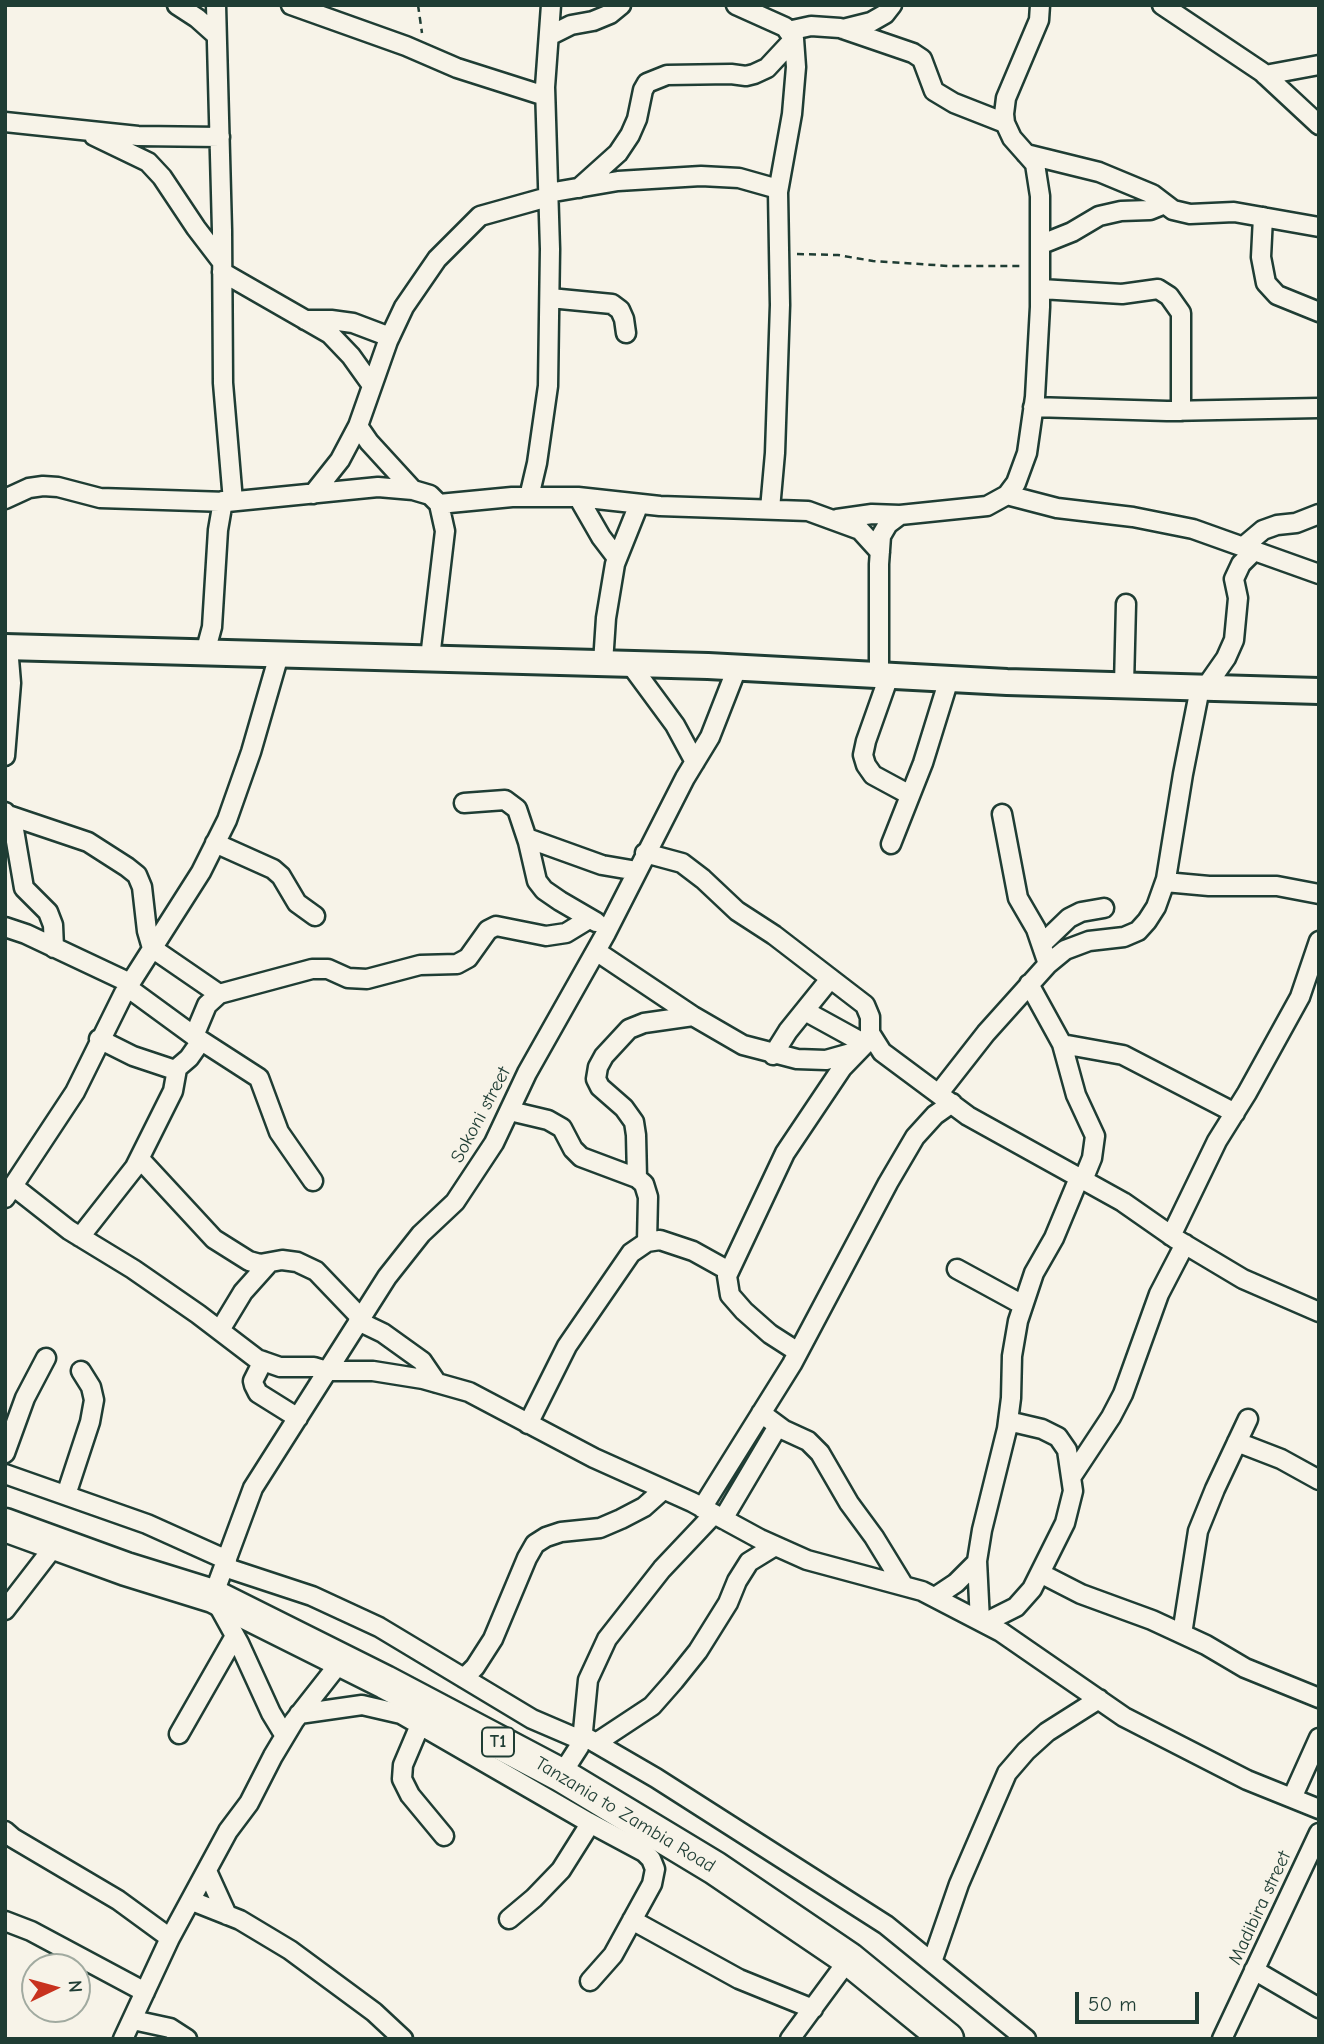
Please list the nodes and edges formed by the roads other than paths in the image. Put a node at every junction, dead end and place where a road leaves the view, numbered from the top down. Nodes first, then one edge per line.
1 (177, 5) edge
2 (216, 5) edge
3 (291, 5) edge
4 (551, 5) edge
5 (621, 5) edge
6 (736, 5) edge
7 (892, 5) edge
8 (1040, 5) edge
9 (1162, 5) edge
10 (843, 29) junction
11 (216, 35) junction
12 (791, 35) junction
13 (548, 36) junction
14 (1319, 65) edge
15 (1265, 75) junction
16 (545, 96) junction
17 (5, 122) edge
18 (1005, 123) junction
19 (1319, 125) edge
20 (85, 131) junction
21 (220, 137) junction
22 (1026, 154) junction
23 (579, 188) junction
24 (778, 189) junction
25 (548, 195) junction
26 (1165, 204) junction
27 (1263, 217) junction
28 (1319, 227) edge
29 (1042, 244) junction
30 (222, 267) junction
31 (1041, 289) junction
32 (550, 298) junction
33 (1319, 312) edge
34 (305, 320) junction
35 (626, 333) dead end
36 (390, 337) junction
37 (372, 384) junction
38 (1033, 407) junction
39 (1319, 408) edge
40 (1181, 411) junction
41 (358, 426) junction
42 (413, 490) junction
43 (313, 494) junction
44 (1007, 495) junction
45 (529, 497) junction
46 (578, 497) junction
47 (5, 499) edge
48 (228, 501) junction
49 (439, 504) junction
50 (639, 504) junction
51 (770, 509) junction
52 (900, 515) junction
53 (1318, 516) edge
54 (836, 519) junction
55 (1249, 548) junction
56 (880, 552) junction
57 (617, 558) junction
58 (1319, 574) edge
59 (1126, 604) dead end
60 (7, 647) edge
61 (205, 653) junction
62 (279, 655) junction
63 (430, 658) junction
64 (603, 663) junction
65 (630, 664) junction
66 (737, 668) junction
67 (884, 676) junction
68 (948, 679) junction
69 (1124, 685) junction
70 (1203, 688) junction
71 (1319, 691) edge
72 (5, 755) edge
73 (695, 762) junction
74 (910, 795) junction
75 (464, 803) dead end
76 (6, 813) edge
77 (1002, 814) dead end
78 (527, 838) junction
79 (215, 844) junction
80 (891, 844) dead end
81 (645, 853) junction
82 (636, 871) junction
83 (1165, 882) junction
84 (1319, 894) edge
85 (1104, 908) dead end
86 (315, 916) dead end
87 (589, 919) junction
88 (5, 927) edge
89 (608, 929) junction
90 (1042, 944) junction
91 (1318, 947) edge
92 (54, 948) junction
93 (152, 948) junction
94 (596, 951) junction
95 (1048, 964) junction
96 (830, 979) junction
97 (1029, 984) junction
98 (129, 985) junction
99 (219, 994) junction
100 (805, 1011) junction
101 (693, 1016) junction
102 (197, 1038) junction
103 (99, 1040) junction
104 (865, 1044) junction
105 (1062, 1044) junction
106 (773, 1055) junction
107 (177, 1069) junction
108 (945, 1098) junction
109 (510, 1111) junction
110 (1235, 1113) junction
111 (140, 1159) junction
112 (637, 1178) junction
113 (1081, 1179) junction
114 (313, 1181) dead end
115 (9, 1192) edge
116 (80, 1237) junction
117 (1178, 1240) junction
118 (647, 1242) junction
119 (269, 1263) junction
120 (957, 1269) dead end
121 (729, 1271) junction
122 (1023, 1305) junction
123 (1319, 1312) edge
124 (359, 1319) junction
125 (220, 1330) junction
126 (798, 1352) junction
127 (46, 1357) dead end
128 (263, 1362) junction
129 (81, 1371) dead end
130 (327, 1371) junction
131 (437, 1382) junction
132 (761, 1413) junction
133 (298, 1418) junction
134 (1248, 1419) dead end
135 (1008, 1420) junction
136 (528, 1424) junction
137 (778, 1426) junction
138 (1237, 1442) junction
139 (5, 1453) edge
140 (5, 1475) edge
141 (1072, 1476) junction
142 (1319, 1480) edge
143 (663, 1490) junction
144 (66, 1496) junction
145 (713, 1514) junction
146 (5, 1525) edge
147 (56, 1544) junction
148 (775, 1545) junction
149 (977, 1562) junction
150 (1040, 1573) junction
151 (221, 1575) junction
152 (904, 1587) junction
153 (935, 1597) junction
154 (5, 1610) edge
155 (982, 1622) junction
156 (1182, 1634) junction
157 (235, 1636) junction
158 (342, 1660) junction
159 (464, 1678) junction
160 (1319, 1698) edge
161 (1099, 1699) junction
162 (299, 1714) junction
163 (420, 1725) junction
164 (179, 1734) dead end
165 (285, 1736) junction
166 (1319, 1738) edge
167 (586, 1740) junction
168 (561, 1775) junction
169 (1292, 1798) junction
170 (1319, 1808) edge
171 (590, 1824) junction
172 (5, 1831) edge
173 (1319, 1833) edge
174 (444, 1836) dead end
175 (208, 1871) junction
176 (192, 1901) junction
177 (227, 1914) junction
178 (509, 1919) dead end
179 (632, 1920) junction
180 (5, 1921) edge
181 (170, 1938) junction
182 (849, 1959) junction
183 (932, 1962) junction
184 (1254, 1970) junction
185 (590, 1981) dead end
186 (145, 1992) junction
187 (1319, 2008) edge
188 (813, 2009) junction
189 (133, 2020) junction
190 (123, 2039) edge
191 (187, 2039) edge
192 (403, 2039) edge
193 (790, 2039) edge
194 (947, 2039) edge
195 (1026, 2039) edge
196 (1222, 2039) edge

1 - 11 street
2 - 11 street
3 - 16 street
4 - 13 street
5 - 13 street
6 - 12 street
7 - 10 street
8 - 18 street
9 - 15 street
10 - 12 street
10 - 18 street
11 - 21 street
12 - 23 street
12 - 24 street
13 - 16 street
14 - 15 street
15 - 19 street
16 - 25 street
17 - 20 street
18 - 22 street
20 - 21 street
20 - 30 street
21 - 30 street
22 - 26 street
22 - 29 street
23 - 24 street
23 - 25 street
24 - 51 street
25 - 32 street
25 - 36 street
26 - 27 street
26 - 29 street
27 - 28 street
27 - 33 street
29 - 31 street
30 - 34 street
30 - 48 street
31 - 38 street
31 - 40 street
32 - 35 street
32 - 45 street
34 - 36 street
34 - 37 street
36 - 37 street
37 - 41 street
38 - 40 street
38 - 44 street
39 - 40 street
41 - 42 street
41 - 43 street
42 - 43 street
42 - 49 street
43 - 48 street
44 - 52 street
44 - 55 street
45 - 46 street
45 - 49 street
46 - 50 street
46 - 57 street
47 - 48 street
48 - 61 street
49 - 63 street
50 - 51 street
50 - 57 street
51 - 54 street
52 - 54 street
52 - 56 street
53 - 55 street
54 - 56 street
55 - 58 street
55 - 70 street
56 - 67 street
57 - 64 street
59 - 69 street
60 - 61 street
60 - 72 street
61 - 62 street
62 - 63 street
62 - 79 street
63 - 64 street
64 - 65 street
65 - 66 street
65 - 73 street
66 - 67 street
66 - 73 street, Sokoni street
67 - 68 street
67 - 74 street
68 - 69 street
68 - 74 street
69 - 70 street
70 - 71 street
70 - 83 street
73 - 81 street, Sokoni street
74 - 80 street
75 - 78 street
76 - 92 street
76 - 93 street
77 - 90 street
78 - 82 street
78 - 87 street
79 - 86 street
79 - 93 street
81 - 82 street, Sokoni street
81 - 96 street
82 - 89 street, Sokoni street
83 - 84 street
83 - 95 street
85 - 90 street
87 - 89 street
87 - 99 street
88 - 92 street
89 - 94 street, Sokoni street
90 - 95 street
91 - 110 street
92 - 98 street
93 - 98 street
93 - 99 street
94 - 101 street
94 - 109 street, Sokoni street
95 - 97 street
96 - 100 street
96 - 104 street
97 - 105 street
97 - 108 street
98 - 102 street
98 - 103 street
99 - 102 street
100 - 104 street
100 - 106 street
101 - 106 street
101 - 112 street
102 - 107 street
102 - 114 street
103 - 107 street
103 - 115 street
104 - 106 street
104 - 108 street
104 - 121 street
105 - 110 street
105 - 113 street
107 - 111 street
108 - 113 street
108 - 126 street
109 - 112 street
109 - 124 street, Sokoni street
110 - 117 street
111 - 116 street
111 - 119 street
112 - 118 street
113 - 117 street
113 - 122 street
115 - 116 street
116 - 125 street
117 - 123 street
117 - 141 street
118 - 121 street
118 - 136 street
119 - 124 street
119 - 125 street
120 - 122 street
121 - 126 street
122 - 135 street
124 - 130 street, Sokoni street
124 - 131 street
125 - 128 street
126 - 132 street
127 - 139 street
128 - 130 street
128 - 133 street
129 - 144 street
130 - 131 street
130 - 133 street, Sokoni street
131 - 136 street
132 - 137 street
132 - 145 street
133 - 151 street, Sokoni street
134 - 138 street
135 - 141 street
135 - 149 street
136 - 143 street
137 - 145 street
137 - 152 street
138 - 142 street
138 - 156 street
140 - 144 street
141 - 150 street
143 - 145 street
143 - 159 street
144 - 151 street
145 - 148 street
145 - 167 street
146 - 147 highway, Tanzania to Zambia Road / T1
147 - 151 highway, Tanzania to Zambia Road / T1
147 - 154 street
148 - 152 street
148 - 167 street
149 - 153 street
149 - 155 street
150 - 155 street
150 - 156 street
151 - 157 street
151 - 158 highway, Tanzania to Zambia Road / T1
151 - 159 street
152 - 153 street
153 - 155 street
155 - 161 street
156 - 160 street
157 - 164 street
157 - 165 street
158 - 162 street
158 - 168 highway, Tanzania to Zambia Road / T1
159 - 167 street
161 - 169 street
161 - 183 street
162 - 163 street
162 - 165 street
163 - 171 street
163 - 174 street
165 - 175 street
166 - 169 street
167 - 168 street
167 - 183 street
168 - 182 highway, Tanzania to Zambia Road / T1
169 - 170 street
171 - 178 street
171 - 179 street
172 - 181 street
173 - 184 street, Madibira street
175 - 176 street
175 - 177 street
176 - 177 street
176 - 181 street
177 - 192 street
179 - 185 street
179 - 188 street
180 - 186 street
181 - 186 street
182 - 188 street
182 - 194 highway, Tanzania to Zambia Road / T1
183 - 195 street
184 - 187 street
184 - 196 street, Madibira street
186 - 189 street
188 - 193 street
189 - 190 street
189 - 191 street

